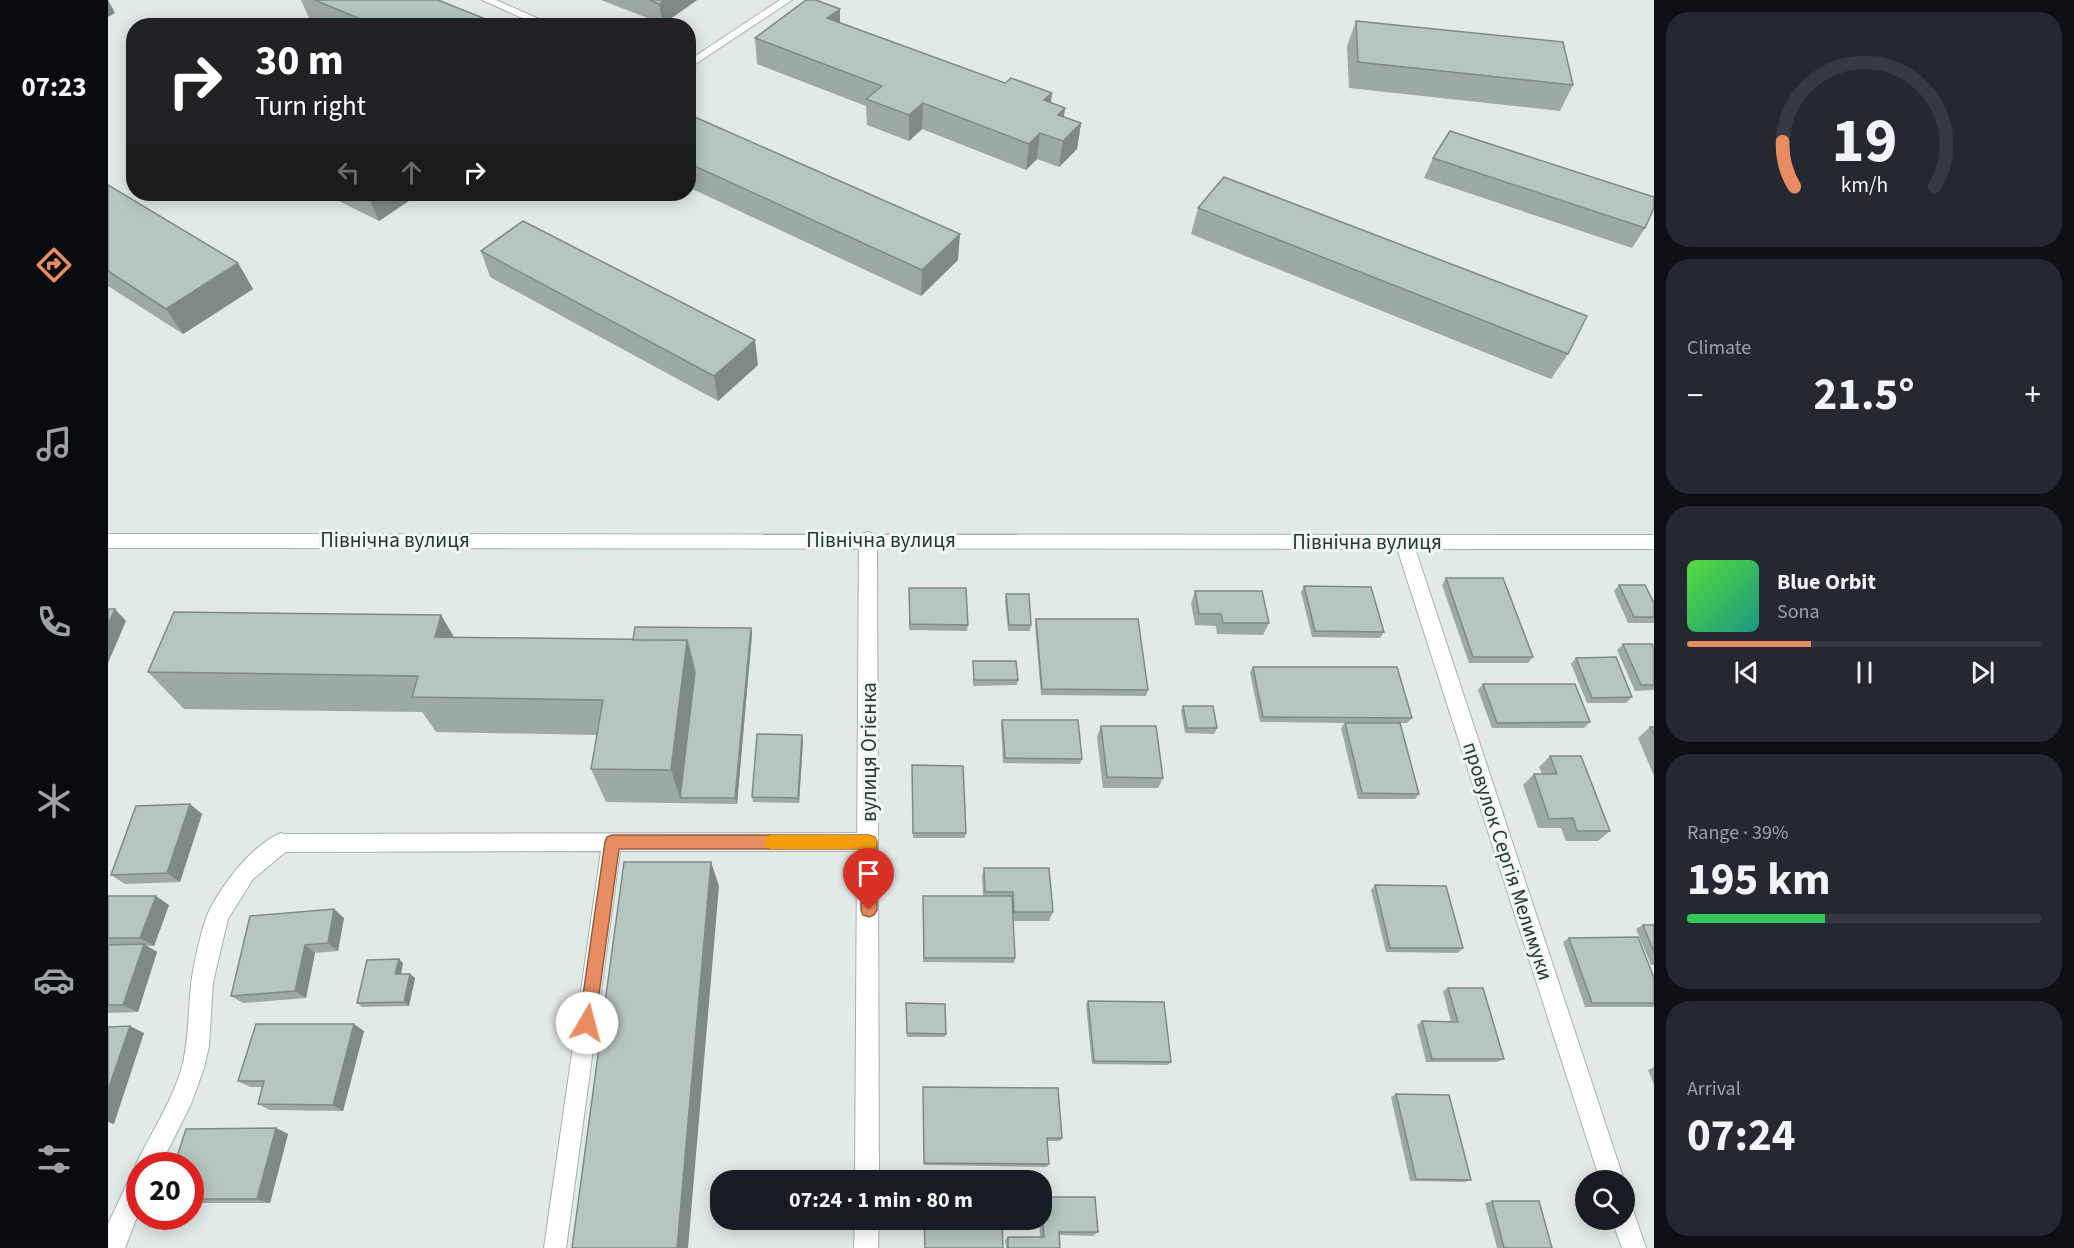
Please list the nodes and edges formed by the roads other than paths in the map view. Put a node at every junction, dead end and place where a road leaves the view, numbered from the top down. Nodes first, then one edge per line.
1 (487, 0) edge
2 (787, 0) edge
3 (531, 18) edge
4 (696, 61) edge
5 (868, 539) junction
6 (108, 541) edge
7 (1404, 542) junction
8 (1654, 542) edge
9 (612, 842) junction
10 (869, 842) junction
11 (281, 843) joint
12 (154, 1152) edge
13 (867, 1170) edge
14 (1609, 1170) edge
15 (126, 1212) edge
16 (867, 1230) edge
17 (1628, 1230) edge
18 (113, 1248) edge
19 (555, 1248) edge
20 (866, 1248) edge
21 (1634, 1248) edge

1 - 3 lane
2 - 4 lane
5 - 6 main road, Північна вулиця
5 - 7 main road, Північна вулиця
5 - 10 main road, вулиця Огієнка
7 - 8 main road, Північна вулиця
7 - 14 main road, провулок Сергія Мелимуки
9 - 10 lane
9 - 11 lane
9 - 19 lane
10 - 13 main road, вулиця Огієнка
11 - 12 main road
15 - 18 main road
16 - 20 main road
17 - 21 main road

